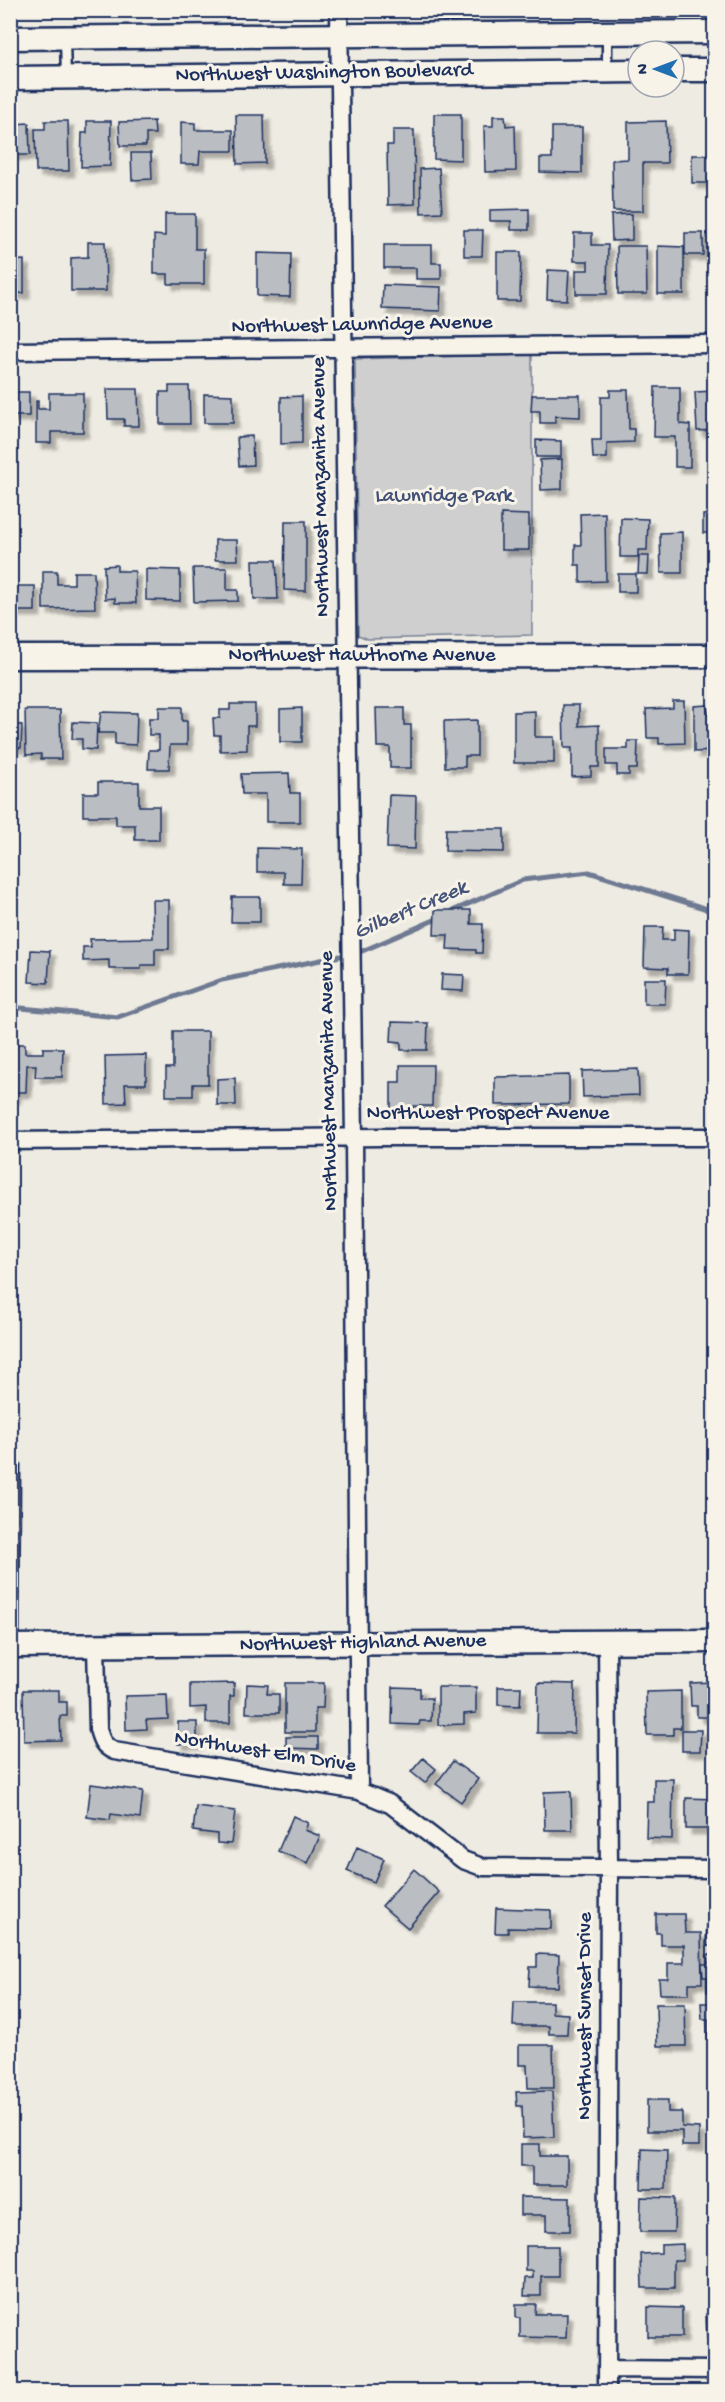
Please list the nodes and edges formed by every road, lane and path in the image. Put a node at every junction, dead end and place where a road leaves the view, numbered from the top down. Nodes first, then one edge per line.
1 (339, 10) edge
2 (607, 32) junction
3 (714, 32) edge
4 (339, 34) junction
5 (10, 38) edge
6 (65, 38) junction
7 (686, 70) edge
8 (714, 70) edge
9 (606, 71) junction
10 (626, 71) edge
11 (339, 74) junction
12 (66, 77) junction
13 (10, 78) edge
14 (714, 344) edge
15 (343, 349) junction
16 (10, 351) edge
17 (346, 655) junction
18 (714, 656) edge
19 (10, 657) edge
20 (354, 1137) junction
21 (714, 1137) edge
22 (10, 1141) edge
23 (15, 1465) dead end
24 (607, 1641) junction
25 (714, 1641) edge
26 (359, 1644) junction
27 (12, 1646) edge
28 (96, 1646) junction
29 (359, 1791) junction
30 (609, 1867) junction
31 (714, 1869) edge
32 (607, 2369) junction
33 (714, 2370) edge
34 (607, 2391) edge

1 - 4 street, Northwest Manzanita Avenue
2 - 3 street, Northwest Washington Boulevard
2 - 4 street, Northwest Washington Boulevard
2 - 9 lane
4 - 6 street, Northwest Washington Boulevard
4 - 11 street, Northwest Manzanita Avenue
5 - 6 street, Northwest Washington Boulevard
6 - 12 lane
7 - 8 street
9 - 10 street, Northwest Washington Boulevard
9 - 11 street, Northwest Washington Boulevard
11 - 12 street, Northwest Washington Boulevard
11 - 15 street, Northwest Manzanita Avenue
12 - 13 street, Northwest Washington Boulevard
14 - 15 street, Northwest Lawnridge Avenue
15 - 16 street, Northwest Lawnridge Avenue
15 - 17 street, Northwest Manzanita Avenue
17 - 18 street, Northwest Hawthorne Avenue
17 - 19 street, Northwest Hawthorne Avenue
17 - 20 street, Northwest Manzanita Avenue
20 - 21 street, Northwest Prospect Avenue
20 - 22 street, Northwest Prospect Avenue
20 - 26 street, Northwest Manzanita Avenue
23 - 27 lane
24 - 25 street, Northwest Highland Avenue
24 - 26 street, Northwest Highland Avenue
24 - 30 street, Northwest Sunset Drive
26 - 28 street, Northwest Highland Avenue
26 - 29 street, Northwest Manzanita Avenue
27 - 28 street, Northwest Highland Avenue
28 - 29 street, Northwest Elm Drive
29 - 30 street, Northwest Elm Drive
30 - 31 street, Northwest Elm Drive
30 - 32 street, Northwest Sunset Drive
32 - 33 street
32 - 34 street, Northwest Sunset Drive

